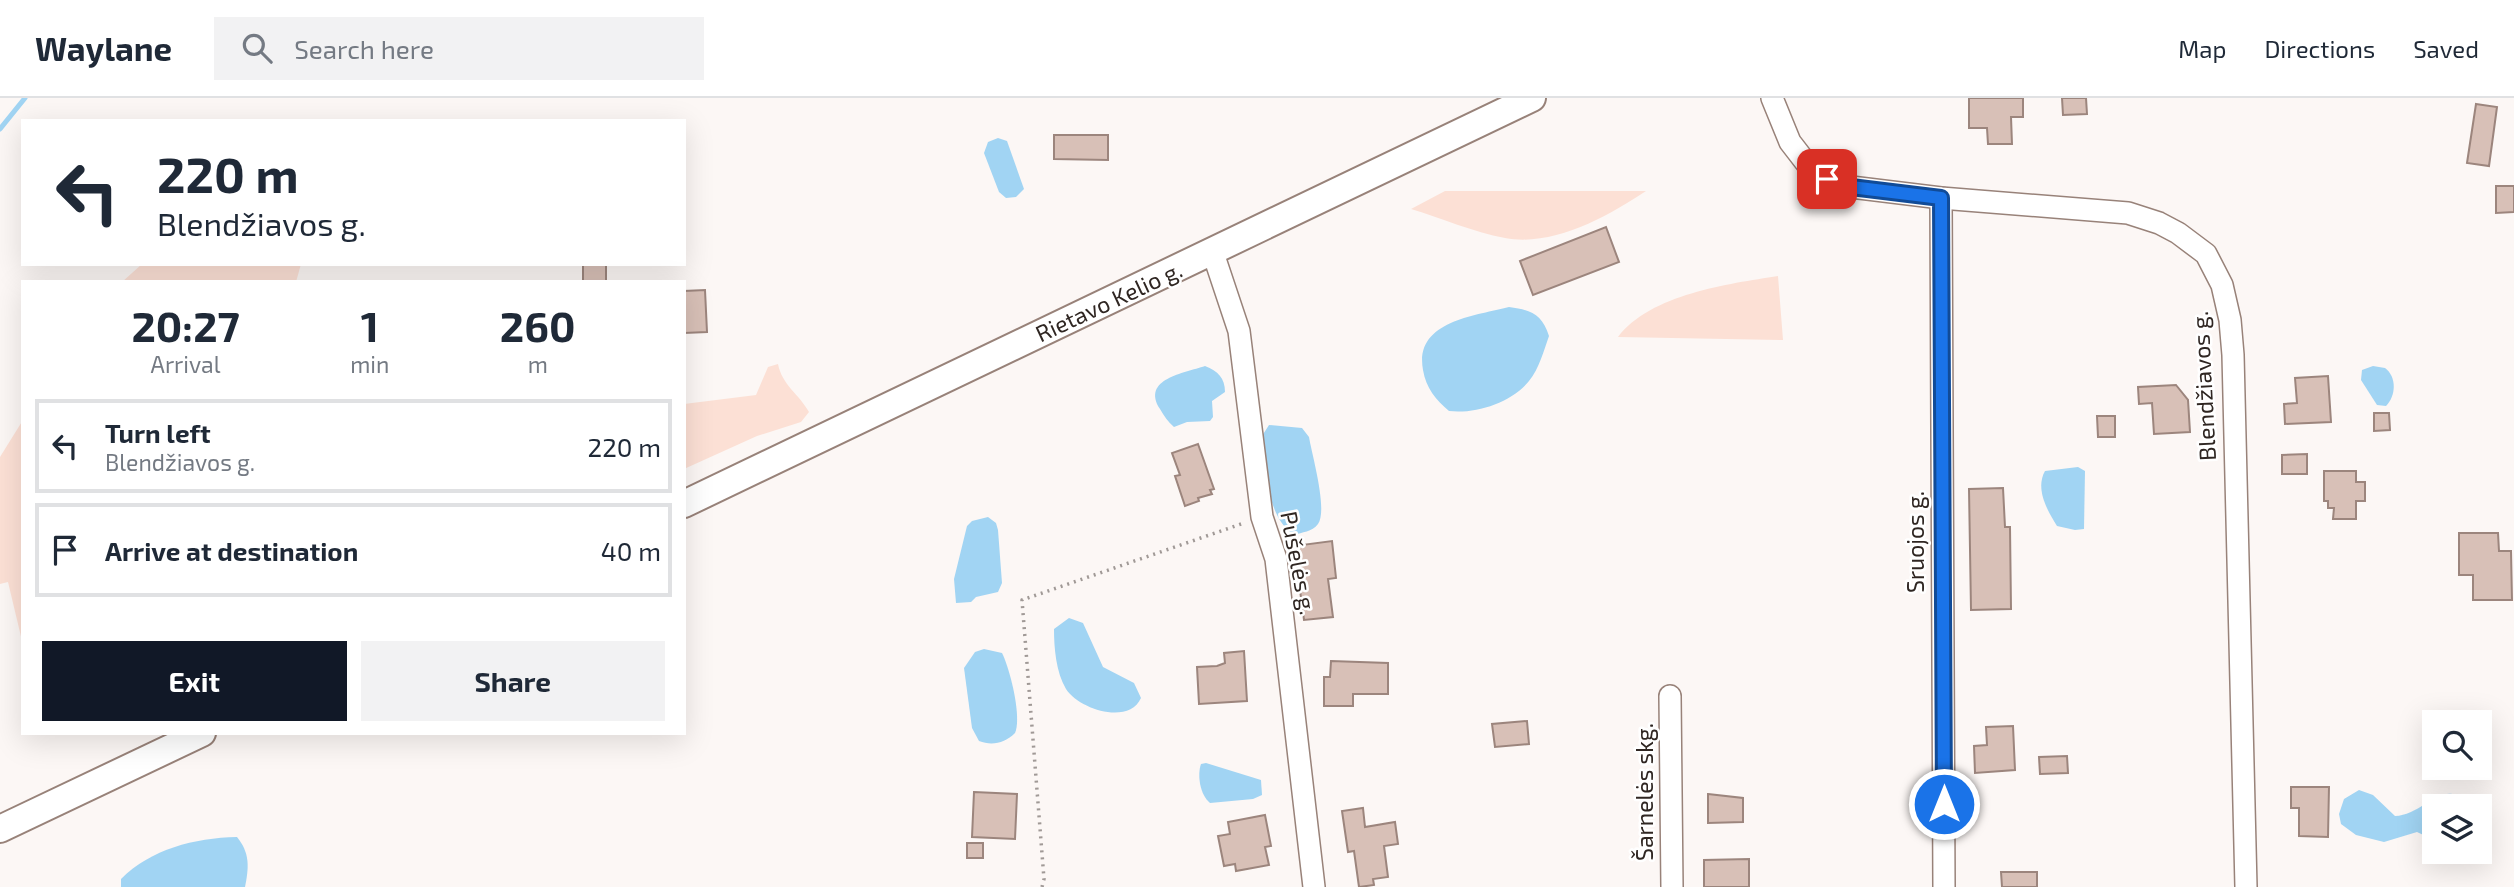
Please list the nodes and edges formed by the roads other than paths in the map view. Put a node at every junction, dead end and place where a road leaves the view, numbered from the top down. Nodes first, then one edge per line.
1 (1532, 98) edge
2 (1772, 98) edge
3 (1941, 198) junction
4 (1213, 253) junction
5 (686, 503) edge
6 (1670, 696) dead end
7 (198, 735) edge
8 (0, 829) edge
9 (1314, 887) edge
10 (1672, 887) edge
11 (1944, 887) edge
12 (2246, 887) edge

1 - 4 main road, Rietavo Kelio g.
2 - 3 street, Blendžiavos g.
3 - 11 street, Sruojos g.
3 - 12 street, Blendžiavos g.
4 - 5 main road, Rietavo Kelio g.
4 - 9 street, Pušelės g.
6 - 10 street, Šarnelės skg.
7 - 8 main road

